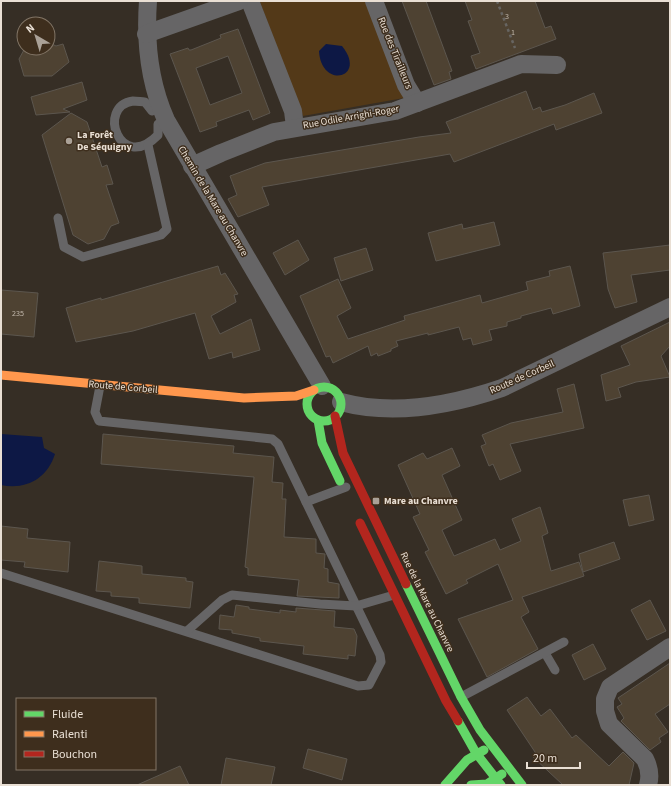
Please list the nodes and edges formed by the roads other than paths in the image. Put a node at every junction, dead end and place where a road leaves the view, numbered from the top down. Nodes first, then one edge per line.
1 (148, 1) edge
2 (239, 1) edge
3 (250, 1) edge
4 (374, 1) edge
5 (146, 34) junction
6 (557, 65) dead end
7 (417, 103) junction
8 (163, 114) junction
9 (295, 127) junction
10 (148, 145) junction
11 (192, 166) junction
12 (58, 218) dead end
13 (670, 308) edge
14 (1, 376) edge
15 (100, 386) junction
16 (318, 388) junction
17 (244, 398) junction
18 (278, 406) dead end
19 (338, 409) junction
20 (318, 420) junction
21 (345, 491) junction
22 (306, 502) junction
23 (371, 510) junction
24 (357, 516) dead end
25 (1, 573) edge
26 (408, 589) junction
27 (394, 595) junction
28 (356, 606) junction
29 (187, 631) junction
30 (564, 642) dead end
31 (670, 647) edge
32 (545, 653) junction
33 (556, 670) dead end
34 (461, 698) junction
35 (480, 730) junction
36 (480, 752) junction
37 (500, 779) edge
38 (445, 785) edge
39 (471, 785) edge
40 (513, 785) edge
41 (522, 785) edge
42 (648, 785) edge

1 - 5 street, Chemin de la Mare au Chanvre
2 - 5 street
3 - 9 street
4 - 7 street, Rue des Tirailleurs
5 - 8 street, Chemin de la Mare au Chanvre
6 - 7 street, Rue Odile Arrighi-Roger
7 - 9 street, Rue Odile Arrighi-Roger
8 - 10 lane
8 - 10 lane
8 - 11 street, Chemin de la Mare au Chanvre
9 - 11 street, Rue Odile Arrighi-Roger
10 - 12 lane
11 - 16 street, Chemin de la Mare au Chanvre
13 - 19 street, Route de Corbeil
14 - 15 main road, Route de Corbeil
15 - 17 main road, Route de Corbeil
15 - 22 lane
16 - 17 main road, Route de Corbeil
16 - 19 main road
16 - 20 main road
17 - 18 main road, Route de Corbeil
19 - 20 main road
19 - 23 main road, Rue de la Mare au Chanvre
20 - 21 main road
21 - 22 lane
21 - 23 lane
22 - 28 lane
23 - 26 main road, Rue de la Mare au Chanvre
24 - 27 main road
25 - 29 lane
26 - 27 lane
26 - 34 main road, Rue de la Mare au Chanvre
27 - 28 lane
27 - 36 main road
28 - 29 lane
28 - 29 lane
30 - 32 lane
31 - 42 street
32 - 33 lane
32 - 34 lane
34 - 35 main road, Rue de la Mare au Chanvre
35 - 36 main road
35 - 41 main road, Rue de la Mare au Chanvre
36 - 37 main road
36 - 38 main road
37 - 39 main road
37 - 40 main road

